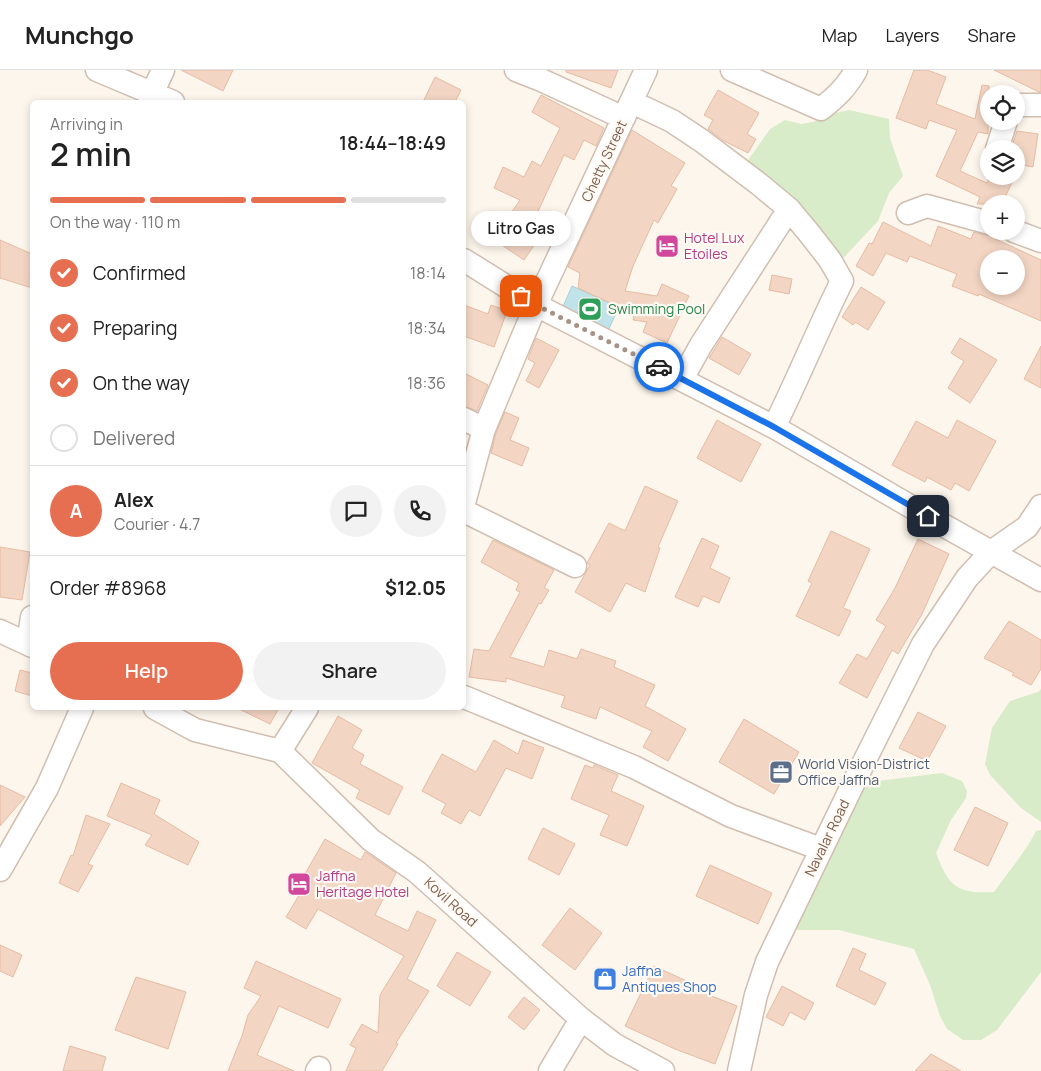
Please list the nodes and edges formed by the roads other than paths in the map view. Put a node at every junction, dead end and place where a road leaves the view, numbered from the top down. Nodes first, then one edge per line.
1 (97, 70) edge
2 (163, 70) edge
3 (516, 70) edge
4 (646, 70) edge
5 (732, 70) edge
6 (856, 70) edge
7 (152, 94) junction
8 (168, 100) edge
9 (1025, 105) edge
10 (1041, 105) edge
11 (628, 110) junction
12 (789, 209) junction
13 (908, 213) dead end
14 (980, 221) edge
15 (1025, 235) edge
16 (1041, 241) edge
17 (466, 261) edge
18 (536, 305) junction
19 (682, 379) junction
20 (466, 420) edge
21 (774, 427) junction
22 (484, 429) junction
23 (466, 496) edge
24 (1041, 506) edge
25 (466, 512) edge
26 (991, 552) junction
27 (575, 566) dead end
28 (1041, 580) edge
29 (0, 631) edge
30 (30, 645) edge
31 (466, 698) edge
32 (81, 710) edge
33 (159, 710) edge
34 (307, 710) edge
35 (280, 751) junction
36 (821, 849) junction
37 (0, 870) edge
38 (581, 1019) junction
39 (550, 1071) edge
40 (663, 1071) edge
41 (739, 1071) edge

1 - 7 street
2 - 7 street
3 - 11 street
4 - 11 street, Chetty Street
5 - 6 street
7 - 8 street
9 - 10 street
11 - 12 street
11 - 18 street, Chetty Street
12 - 19 street
12 - 21 street
13 - 14 street
15 - 16 street
17 - 18 street
18 - 19 street
18 - 22 street, Chetty Street
19 - 21 street
20 - 22 street
21 - 26 street
22 - 23 street, Chetty Street
24 - 26 street, Navalar Road
25 - 27 street
26 - 28 street
26 - 36 street, Navalar Road
29 - 30 street
31 - 36 street
32 - 37 street
33 - 35 street
34 - 35 street
35 - 38 street, Kovil Road
36 - 41 street, Navalar Road
38 - 39 street
38 - 40 street, Kovil Road

